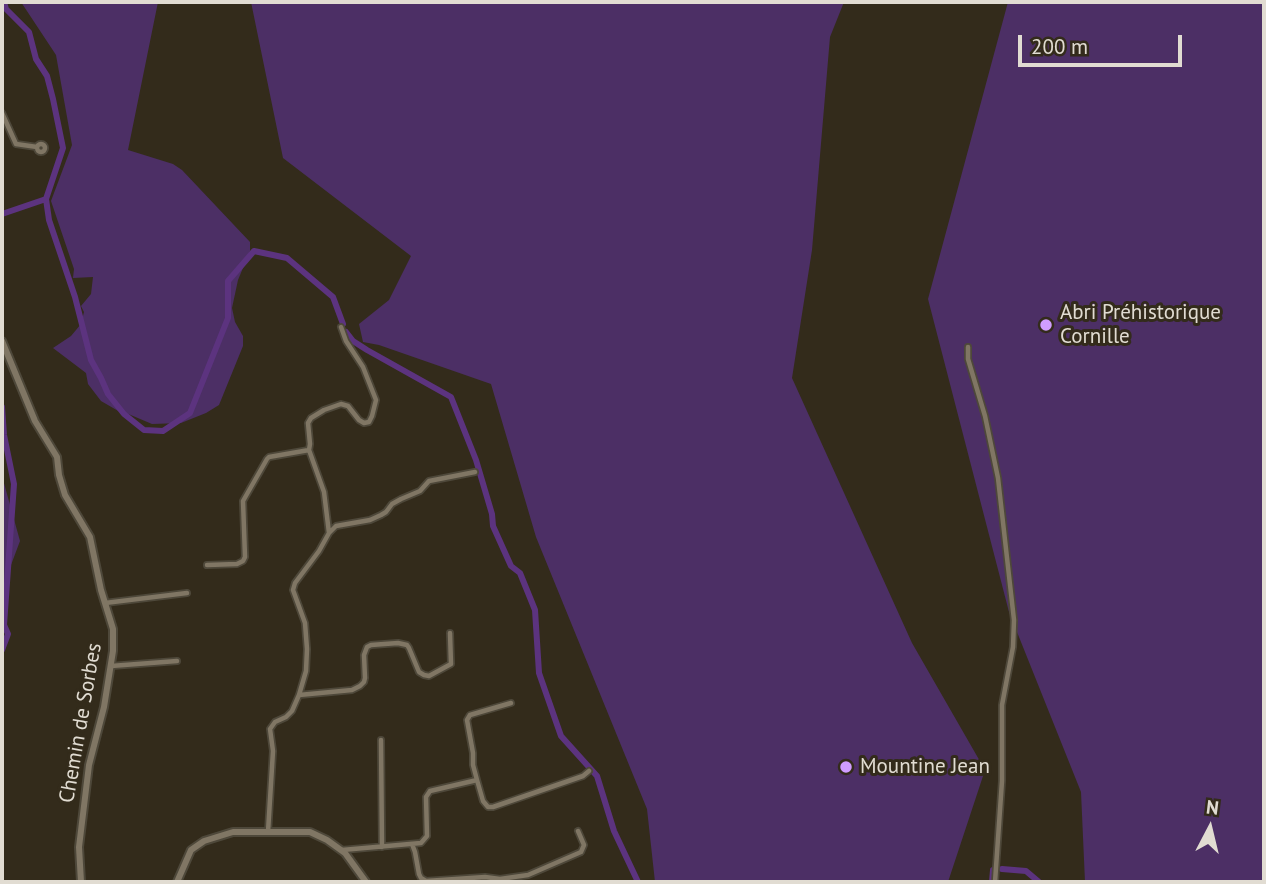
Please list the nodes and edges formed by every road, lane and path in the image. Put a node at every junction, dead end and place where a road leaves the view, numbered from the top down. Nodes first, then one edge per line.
1 (2, 113) edge
2 (37, 147) dead end
3 (341, 327) dead end
4 (2, 341) edge
5 (968, 347) dead end
6 (309, 450) junction
7 (475, 472) dead end
8 (330, 533) junction
9 (207, 565) dead end
10 (187, 593) dead end
11 (105, 603) junction
12 (450, 633) dead end
13 (177, 661) dead end
14 (111, 666) junction
15 (299, 695) junction
16 (511, 703) dead end
17 (382, 740) dead end
18 (589, 771) dead end
19 (477, 780) junction
20 (578, 831) dead end
21 (268, 832) junction
22 (412, 844) junction
23 (382, 846) junction
24 (340, 850) junction
25 (81, 882) edge
26 (177, 882) edge
27 (366, 882) edge
28 (995, 882) edge

1 - 2 street
3 - 6 street
4 - 11 street, Chemin de Sorbes
5 - 28 street
6 - 8 street
6 - 9 street
7 - 8 street
8 - 15 street
10 - 11 street
11 - 14 street, Chemin de Sorbes
12 - 15 street
13 - 14 street
14 - 25 street, Chemin de Sorbes
15 - 21 street
16 - 19 street
17 - 23 street
18 - 19 street
19 - 22 street
20 - 22 street
21 - 24 street
21 - 26 street
22 - 23 street
23 - 24 street
24 - 27 street

